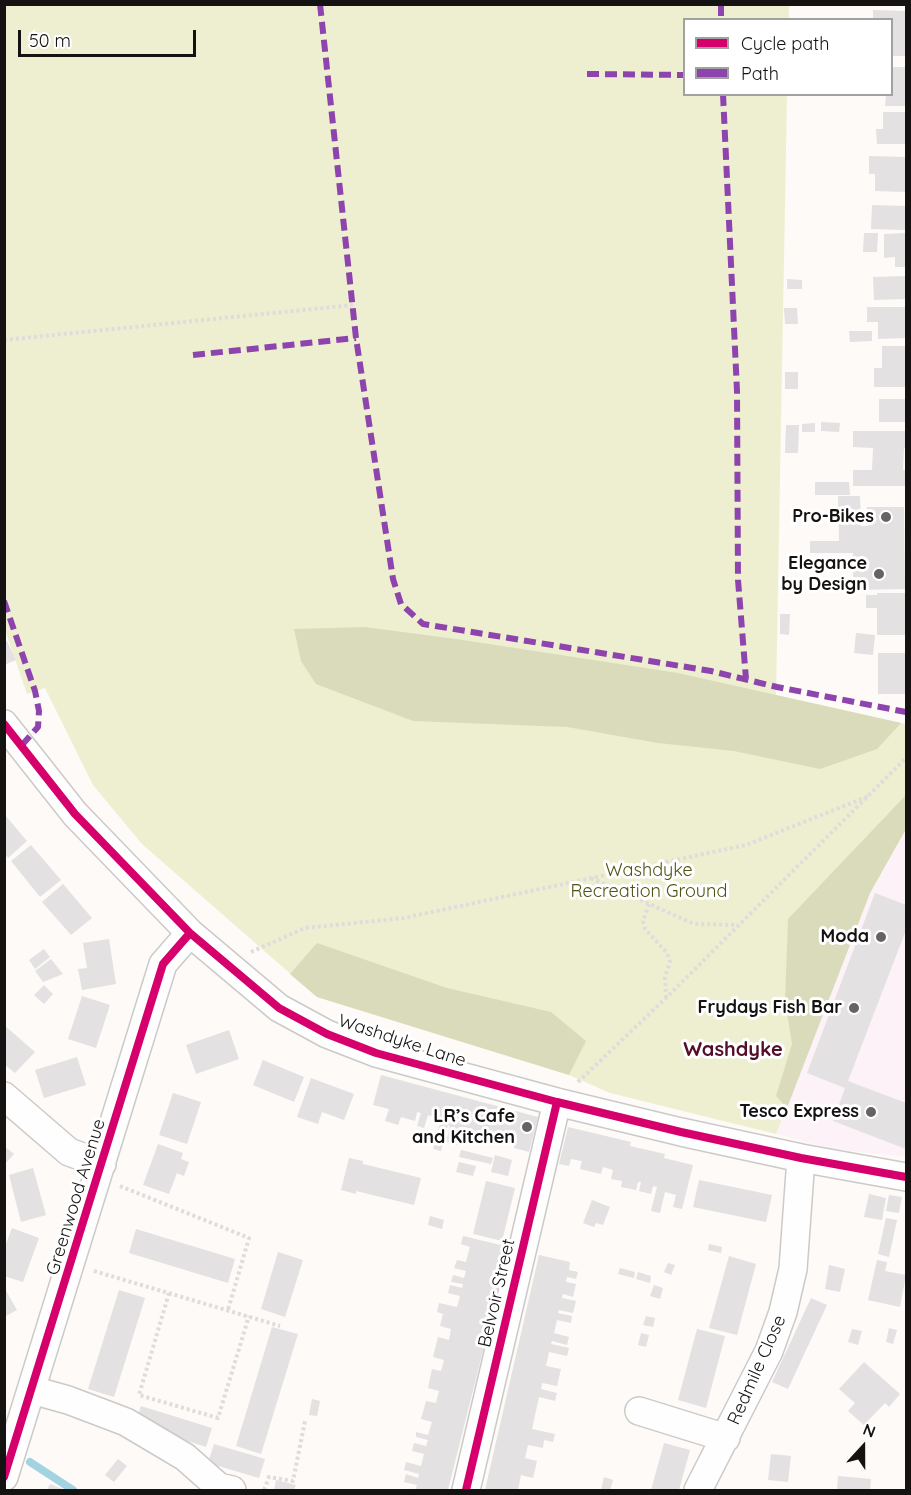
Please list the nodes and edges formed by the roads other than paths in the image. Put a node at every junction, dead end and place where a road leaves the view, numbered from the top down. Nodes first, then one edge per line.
1 (4, 724) edge
2 (190, 933) junction
3 (4, 1096) edge
4 (557, 1102) junction
5 (801, 1158) junction
6 (99, 1170) junction
7 (906, 1177) edge
8 (20, 1401) edge
9 (639, 1412) dead end
10 (726, 1438) junction
11 (4, 1478) edge
12 (232, 1491) edge
13 (466, 1491) edge
14 (698, 1491) edge

1 - 2 street, Washdyke Lane
2 - 4 street, Washdyke Lane
2 - 6 street, Greenwood Avenue
3 - 6 street
4 - 5 street, Washdyke Lane
4 - 13 street, Belvoir Street
5 - 7 street, Washdyke Lane
5 - 10 street, Redmile Close
6 - 8 street, Greenwood Avenue
8 - 11 street, Greenwood Avenue
8 - 12 street
9 - 10 street, Redmile Close
10 - 14 street, Redmile Close

